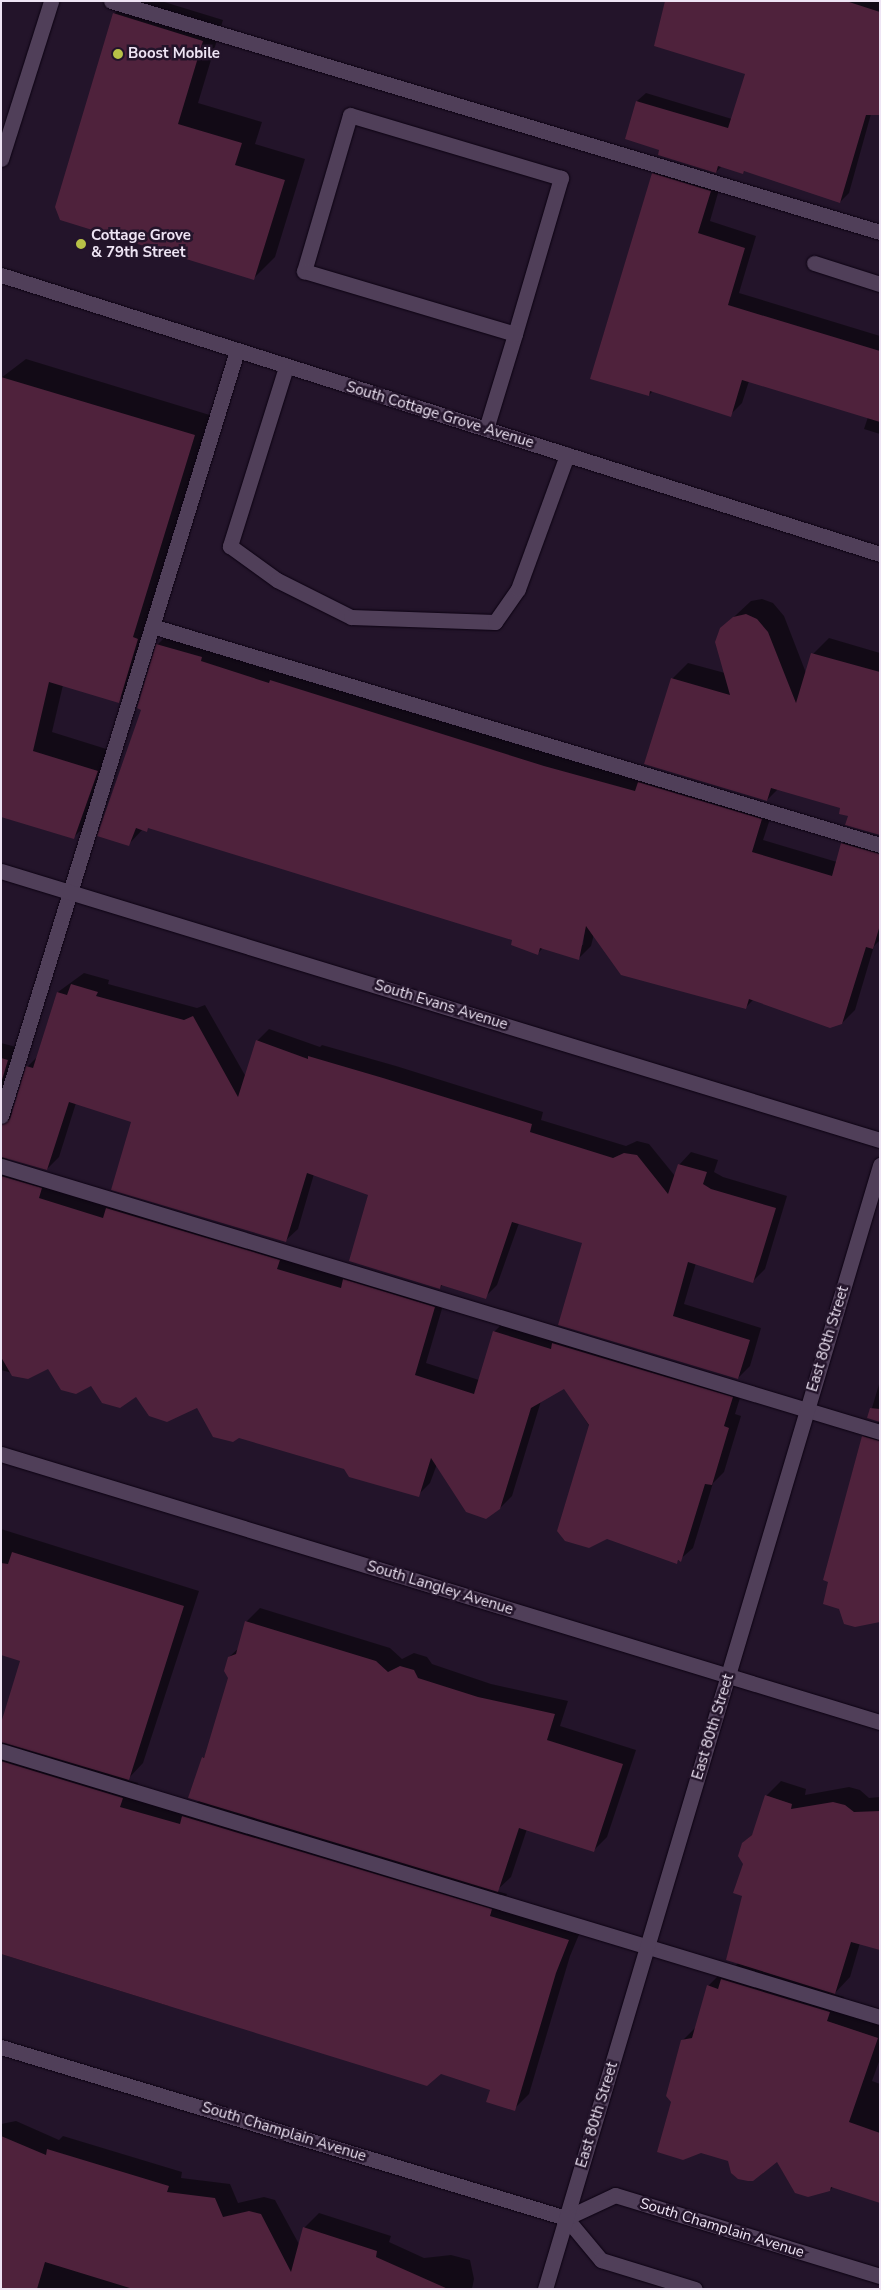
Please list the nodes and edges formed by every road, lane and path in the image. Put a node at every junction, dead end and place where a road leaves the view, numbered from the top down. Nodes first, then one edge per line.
1 (51, 1) edge
2 (111, 1) edge
3 (1, 159) edge
4 (880, 232) edge
5 (814, 263) dead end
6 (1, 275) edge
7 (880, 284) edge
8 (515, 334) junction
9 (237, 350) junction
10 (286, 366) junction
11 (486, 430) junction
12 (567, 455) junction
13 (880, 554) edge
14 (152, 626) junction
15 (880, 845) edge
16 (1, 871) edge
17 (70, 892) junction
18 (1, 1116) edge
19 (880, 1140) edge
20 (880, 1165) edge
21 (1, 1166) edge
22 (807, 1410) junction
23 (880, 1432) edge
24 (1, 1454) edge
25 (728, 1676) junction
26 (880, 1722) edge
27 (1, 1751) edge
28 (647, 1948) junction
29 (880, 2017) edge
30 (1, 2047) edge
31 (566, 2218) junction
32 (880, 2276) edge
33 (545, 2289) edge
34 (695, 2289) edge

1 - 3 street
2 - 4 street
5 - 7 street
6 - 9 street, South Cottage Grove Avenue
8 - 8 street
8 - 11 street
9 - 10 street, South Cottage Grove Avenue
9 - 14 street
10 - 11 street, South Cottage Grove Avenue
10 - 12 street
11 - 12 street, South Cottage Grove Avenue
12 - 13 street, South Cottage Grove Avenue
14 - 15 street
14 - 17 street
16 - 17 street, South Evans Avenue
17 - 18 street
17 - 19 street, South Evans Avenue
20 - 22 street, East 80th Street
21 - 22 street
22 - 23 street
22 - 25 street, East 80th Street
24 - 25 street, South Langley Avenue
25 - 26 street, South Langley Avenue
25 - 28 street, East 80th Street
27 - 28 street
28 - 29 street
28 - 31 street, East 80th Street
30 - 31 street, South Champlain Avenue
31 - 32 street, South Champlain Avenue
31 - 33 street, East 80th Street
31 - 34 street

